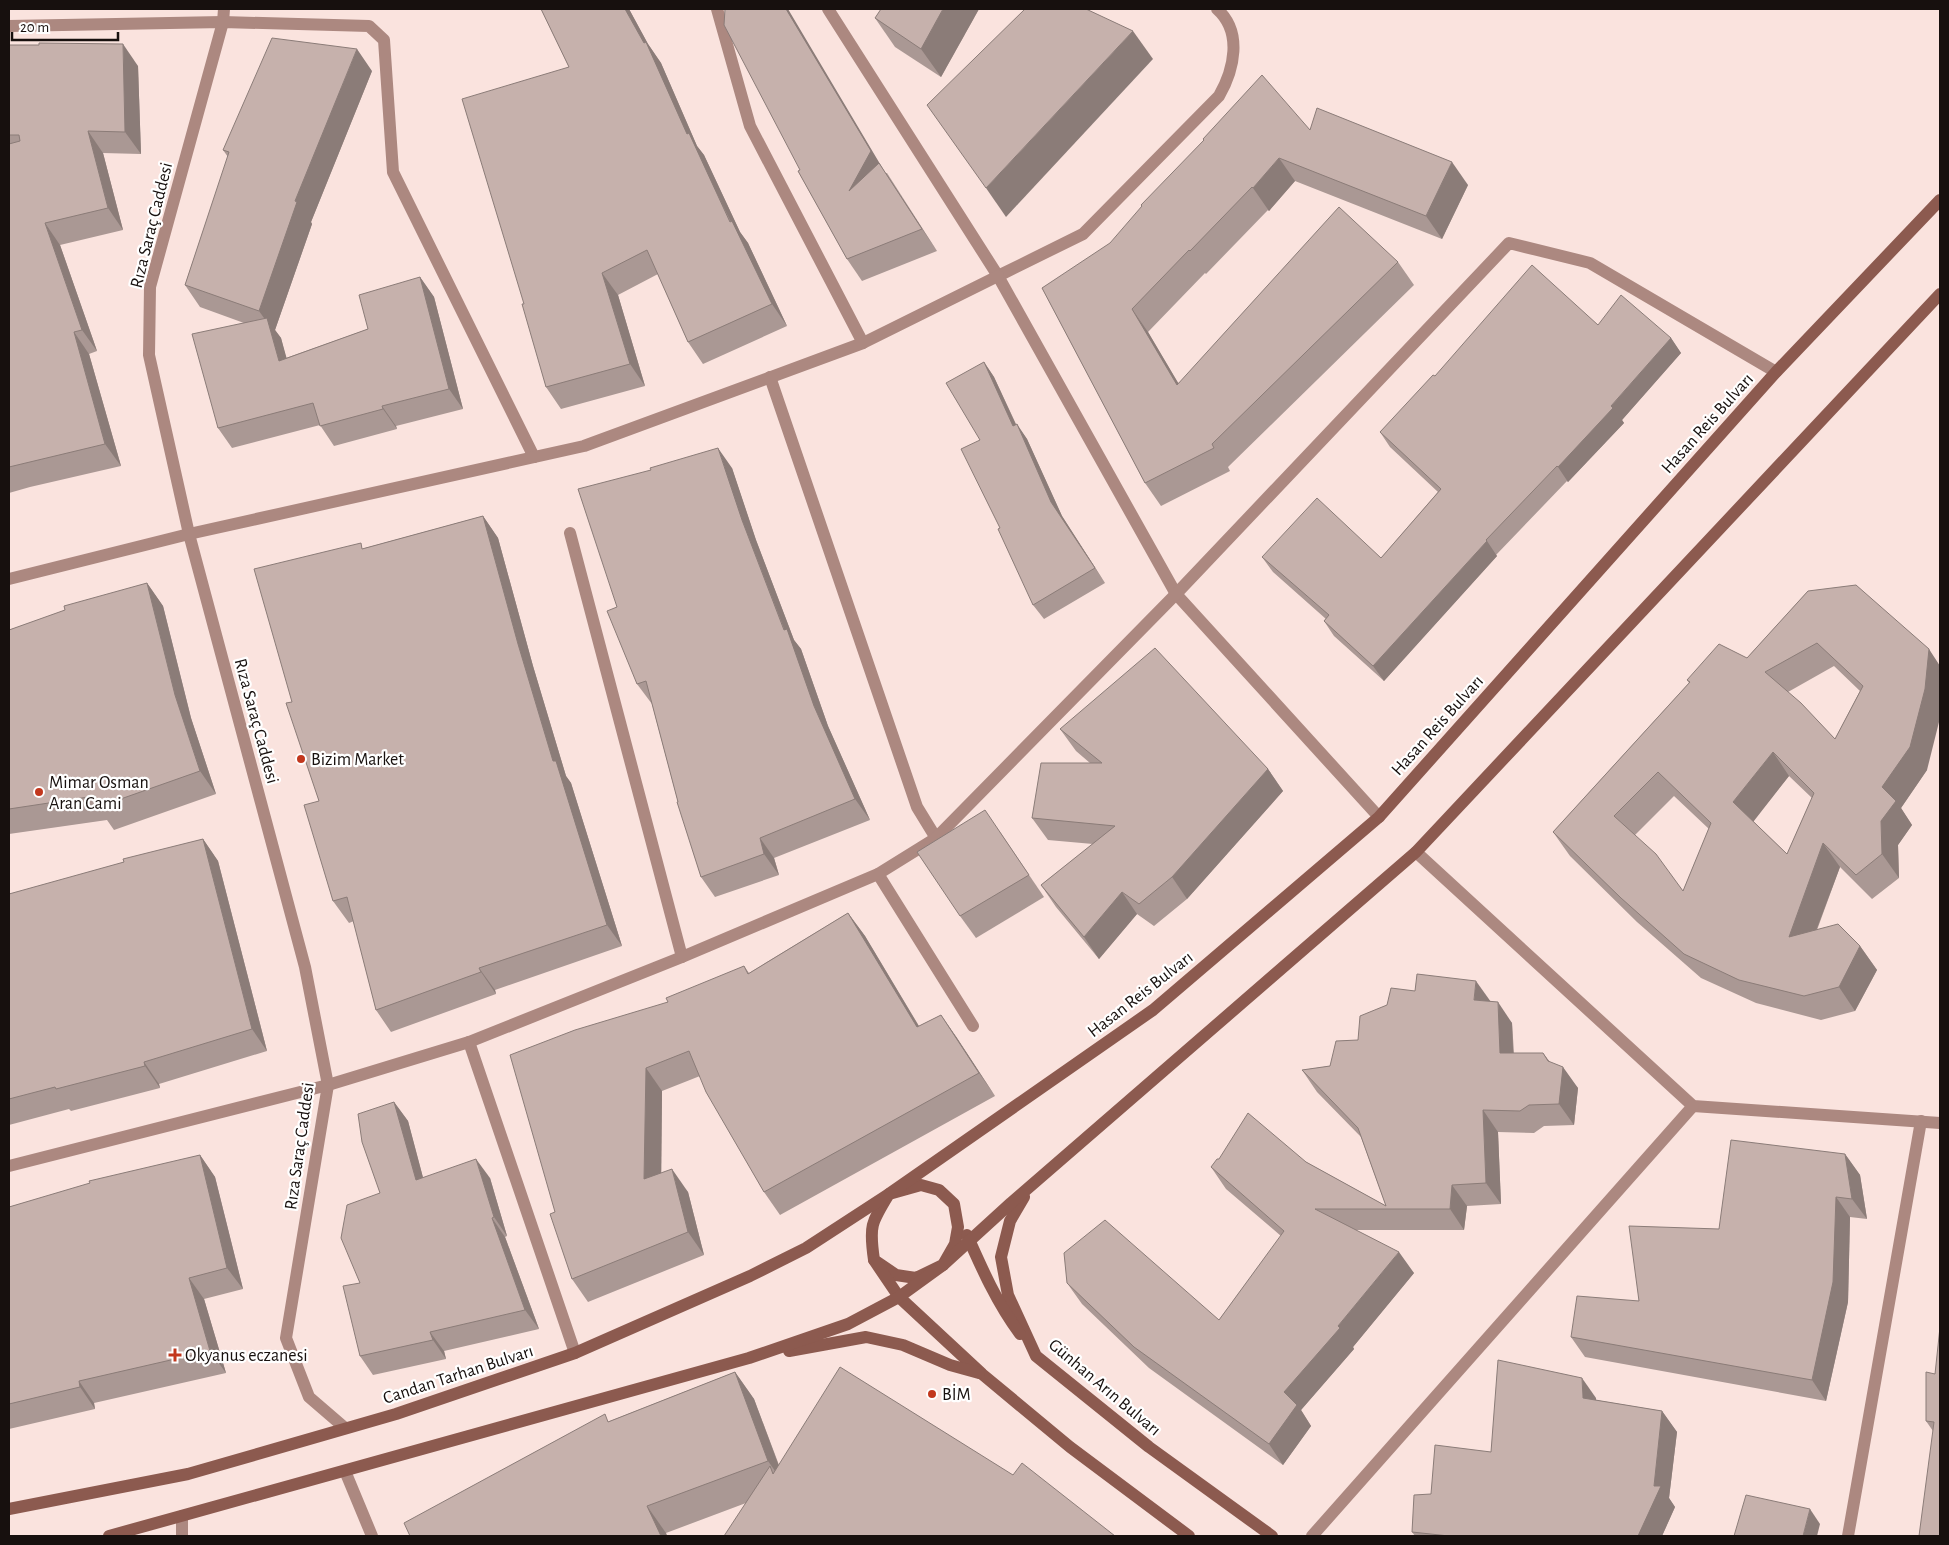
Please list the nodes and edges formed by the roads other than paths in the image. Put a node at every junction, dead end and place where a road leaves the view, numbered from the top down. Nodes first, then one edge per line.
1 (224, 9) edge
2 (717, 9) edge
3 (828, 9) edge
4 (1218, 9) edge
5 (223, 22) junction
6 (9, 26) edge
7 (1940, 200) edge
8 (998, 276) junction
9 (1940, 294) edge
10 (862, 342) junction
11 (1776, 372) junction
12 (770, 377) junction
13 (534, 457) junction
14 (570, 533) dead end
15 (189, 534) junction
16 (9, 579) edge
17 (1176, 594) junction
18 (1379, 817) junction
19 (936, 838) junction
20 (1416, 852) junction
21 (878, 874) junction
22 (682, 957) junction
23 (973, 1026) dead end
24 (469, 1042) junction
25 (328, 1086) junction
26 (1693, 1106) junction
27 (1922, 1121) junction
28 (1940, 1123) edge
29 (9, 1166) edge
30 (1030, 1187) junction
31 (889, 1194) junction
32 (954, 1204) junction
33 (970, 1241) junction
34 (874, 1260) junction
35 (943, 1265) junction
36 (900, 1298) junction
37 (575, 1353) junction
38 (1036, 1356) junction
39 (749, 1358) junction
40 (982, 1374) junction
41 (345, 1428) junction
42 (345, 1471) junction
43 (9, 1509) edge
44 (182, 1516) junction
45 (140, 1532) edge
46 (110, 1536) edge
47 (182, 1536) edge
48 (372, 1536) edge
49 (1189, 1536) edge
50 (1272, 1536) edge
51 (1312, 1536) edge
52 (1848, 1536) edge

1 - 5 street, Rıza Saraç Caddesi
2 - 10 street
3 - 8 street
4 - 8 street
5 - 6 street
5 - 13 street
5 - 15 street, Rıza Saraç Caddesi
7 - 11 main road, Hasan Reis Bulvarı
8 - 10 street
8 - 17 street
9 - 20 main road
10 - 12 street
11 - 17 street
11 - 18 main road, Hasan Reis Bulvarı
12 - 13 street
12 - 19 street
13 - 15 street
14 - 22 street
15 - 16 street
15 - 25 street, Rıza Saraç Caddesi
17 - 18 street
17 - 19 street
18 - 31 main road, Hasan Reis Bulvarı
19 - 21 street
20 - 26 street
20 - 30 main road
21 - 22 street
21 - 23 street
22 - 24 street
24 - 25 street
24 - 37 street
25 - 29 street
25 - 41 street, Rıza Saraç Caddesi
26 - 27 street
26 - 51 street
27 - 28 street
27 - 52 street
30 - 33 main road
30 - 38 main road, Günhan Arın Bulvarı
31 - 32 main road
31 - 34 main road
31 - 37 main road, Candan Tarhan Bulvarı
32 - 33 main road
32 - 35 main road
33 - 35 main road
33 - 38 main road
34 - 35 main road
34 - 36 main road
35 - 36 main road
36 - 39 main road
36 - 40 main road
37 - 41 main road, Candan Tarhan Bulvarı
38 - 50 main road, Günhan Arın Bulvarı
39 - 40 main road
39 - 42 main road
40 - 49 main road
41 - 43 main road, Candan Tarhan Bulvarı
42 - 44 main road
42 - 48 street
44 - 45 main road
44 - 47 street
45 - 46 main road

